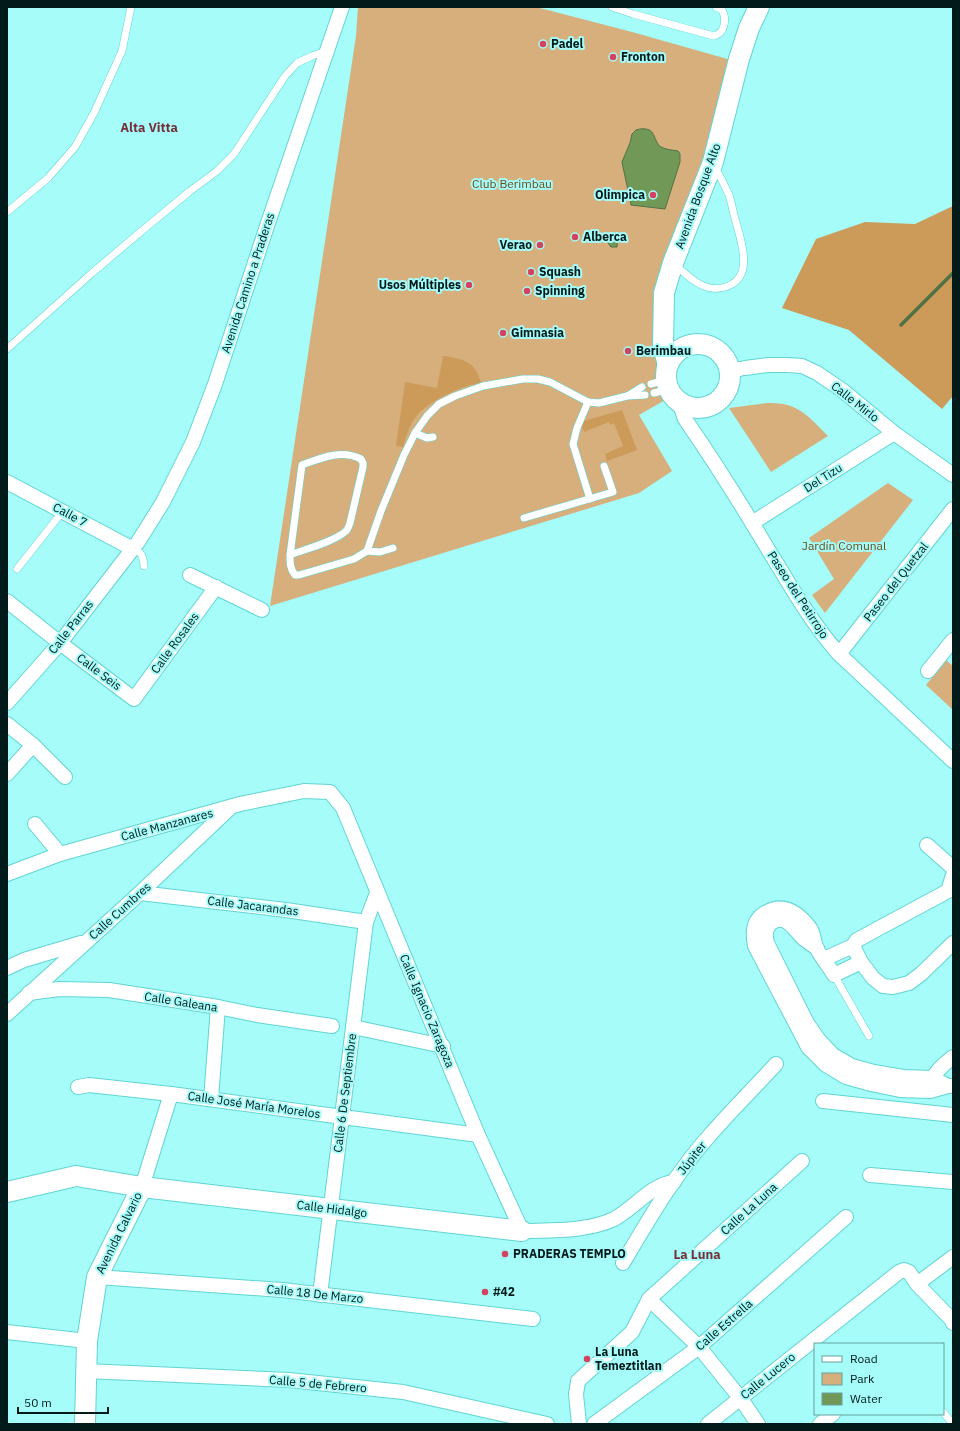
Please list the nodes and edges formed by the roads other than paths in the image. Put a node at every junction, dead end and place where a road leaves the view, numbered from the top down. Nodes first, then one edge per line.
1 (131, 7) edge
2 (342, 7) edge
3 (612, 7) edge
4 (636, 7) edge
5 (716, 7) edge
6 (758, 7) edge
7 (633, 14) junction
8 (326, 51) junction
9 (713, 162) junction
10 (7, 212) edge
11 (673, 263) junction
12 (7, 349) edge
13 (738, 369) junction
14 (642, 387) dead end
15 (670, 394) junction
16 (645, 395) dead end
17 (628, 396) junction
18 (588, 402) junction
19 (415, 433) junction
20 (894, 433) junction
21 (433, 437) dead end
22 (604, 466) dead end
23 (953, 475) edge
24 (7, 482) edge
25 (590, 499) junction
26 (953, 509) edge
27 (63, 511) junction
28 (524, 518) dead end
29 (752, 523) junction
30 (132, 548) junction
31 (393, 548) dead end
32 (367, 551) junction
33 (290, 555) junction
34 (144, 566) dead end
35 (18, 569) dead end
36 (190, 575) dead end
37 (216, 587) junction
38 (7, 601) edge
39 (262, 610) dead end
40 (953, 640) edge
41 (60, 643) junction
42 (839, 654) junction
43 (928, 671) dead end
44 (134, 699) joint
45 (7, 704) edge
46 (7, 724) edge
47 (33, 745) junction
48 (953, 761) edge
49 (7, 774) edge
50 (65, 777) dead end
51 (330, 792) joint
52 (231, 807) junction
53 (35, 824) dead end
54 (927, 845) dead end
55 (60, 854) junction
56 (953, 868) edge
57 (7, 874) edge
58 (953, 875) edge
59 (140, 893) junction
60 (377, 893) junction
61 (950, 894) edge
62 (366, 922) junction
63 (86, 942) junction
64 (953, 942) edge
65 (855, 943) junction
66 (820, 953) junction
67 (861, 962) junction
68 (7, 968) edge
69 (834, 975) junction
70 (29, 993) junction
71 (218, 1007) junction
72 (7, 1014) edge
73 (332, 1026) dead end
74 (353, 1027) junction
75 (869, 1036) dead end
76 (442, 1046) junction
77 (953, 1057) edge
78 (776, 1064) dead end
79 (931, 1084) junction
80 (951, 1086) edge
81 (78, 1087) dead end
82 (170, 1094) junction
83 (211, 1099) junction
84 (823, 1101) dead end
85 (953, 1115) edge
86 (343, 1116) junction
87 (478, 1135) junction
88 (802, 1161) dead end
89 (870, 1175) dead end
90 (674, 1182) junction
91 (953, 1182) edge
92 (142, 1187) junction
93 (7, 1192) edge
94 (330, 1208) junction
95 (846, 1217) dead end
96 (522, 1231) junction
97 (953, 1257) edge
98 (623, 1263) dead end
99 (97, 1276) junction
100 (917, 1284) junction
101 (320, 1294) junction
102 (649, 1299) junction
103 (533, 1319) dead end
104 (952, 1320) edge
105 (7, 1332) edge
106 (87, 1341) junction
107 (699, 1347) junction
108 (86, 1371) junction
109 (741, 1399) junction
110 (944, 1413) edge
111 (832, 1415) edge
112 (85, 1424) edge
113 (547, 1424) edge
114 (579, 1424) edge
115 (594, 1424) edge
116 (708, 1424) edge
117 (758, 1424) edge
118 (820, 1424) edge
119 (953, 1424) edge

1 - 10 lane
2 - 8 street, Avenida Camino a Praderas
3 - 7 lane
4 - 7 lane
5 - 7 lane
6 - 9 street, Avenida Bosque Alto
8 - 12 lane
8 - 30 street, Avenida Camino a Praderas
9 - 11 street, Avenida Bosque Alto
9 - 11 lane
11 - 15 street, Avenida Bosque Alto
13 - 15 street
13 - 15 street
13 - 20 street, Calle Mirlo
14 - 17 lane
15 - 29 street, Paseo del Petirrojo
16 - 17 lane
17 - 18 lane
18 - 19 lane
18 - 25 lane
19 - 21 lane
19 - 32 lane
20 - 23 street, Calle Mirlo
20 - 29 street, Del Tizu
22 - 25 lane
24 - 27 street, Calle 7
25 - 28 lane
26 - 42 street, Paseo del Quetzal
27 - 30 street, Calle 7
27 - 35 lane
29 - 42 street, Paseo del Petirrojo
30 - 34 lane
30 - 41 street, Calle Parras
31 - 32 lane
32 - 33 lane
33 - 33 lane
36 - 37 street
37 - 39 street
37 - 44 street, Calle Rosales
38 - 41 street, Calle Seis
40 - 43 street
41 - 44 street, Calle Seis
41 - 45 street, Calle Parras
42 - 48 street, Paseo del Petirrojo
46 - 47 street
47 - 49 street
47 - 50 street
51 - 52 street, Calle Manzanares
51 - 60 street, Calle Ignacio Zaragoza
52 - 55 street, Calle Manzanares
52 - 59 street, Calle Cumbres
53 - 55 street
54 - 56 street
55 - 57 street, Calle Manzanares
58 - 61 street
59 - 62 street, Calle Jacarandas
59 - 63 street, Calle Cumbres
60 - 62 street, Calle 6 De Septiembre
60 - 76 street, Calle Ignacio Zaragoza
61 - 65 street
62 - 74 street, Calle 6 De Septiembre
63 - 68 street
63 - 70 street, Calle Cumbres
64 - 67 street
65 - 66 street
65 - 67 street
66 - 69 street
66 - 79 street
67 - 69 street
69 - 75 lane
70 - 71 street, Calle Galeana
70 - 72 street, Calle Cumbres
71 - 73 street, Calle Galeana
71 - 83 street
74 - 76 street
74 - 86 street, Calle 6 De Septiembre
76 - 87 street, Calle Ignacio Zaragoza
77 - 79 street
78 - 90 street, Júpiter
79 - 80 street
81 - 82 street, Calle José María Morelos
82 - 83 street, Calle José María Morelos
82 - 92 street, Avenida Calvario
83 - 86 street, Calle José María Morelos
84 - 85 street
86 - 87 street, Calle José María Morelos
86 - 94 street, Calle 6 De Septiembre
87 - 96 street, Calle Ignacio Zaragoza
88 - 102 street, Calle La Luna
89 - 91 street
90 - 96 street
90 - 98 street, Júpiter
92 - 93 street, Calle Hidalgo
92 - 94 street, Calle Hidalgo
92 - 99 street, Avenida Calvario
94 - 96 street, Calle Hidalgo
94 - 101 street, Calle 6 De Septiembre
95 - 107 street, Calle Estrella
97 - 100 street
99 - 101 street, Calle 18 De Marzo
99 - 106 street, Avenida Calvario
100 - 104 street
100 - 109 street, Calle Lucero
101 - 103 street, Calle 18 De Marzo
102 - 107 street
102 - 114 street, Calle La Luna
105 - 106 street
106 - 108 street, Avenida Calvario
107 - 109 street
107 - 115 street, Calle Estrella
108 - 112 street, Avenida Calvario
108 - 113 street, Calle 5 de Febrero
109 - 116 street, Calle Lucero
109 - 117 street
110 - 119 lane
111 - 118 street

